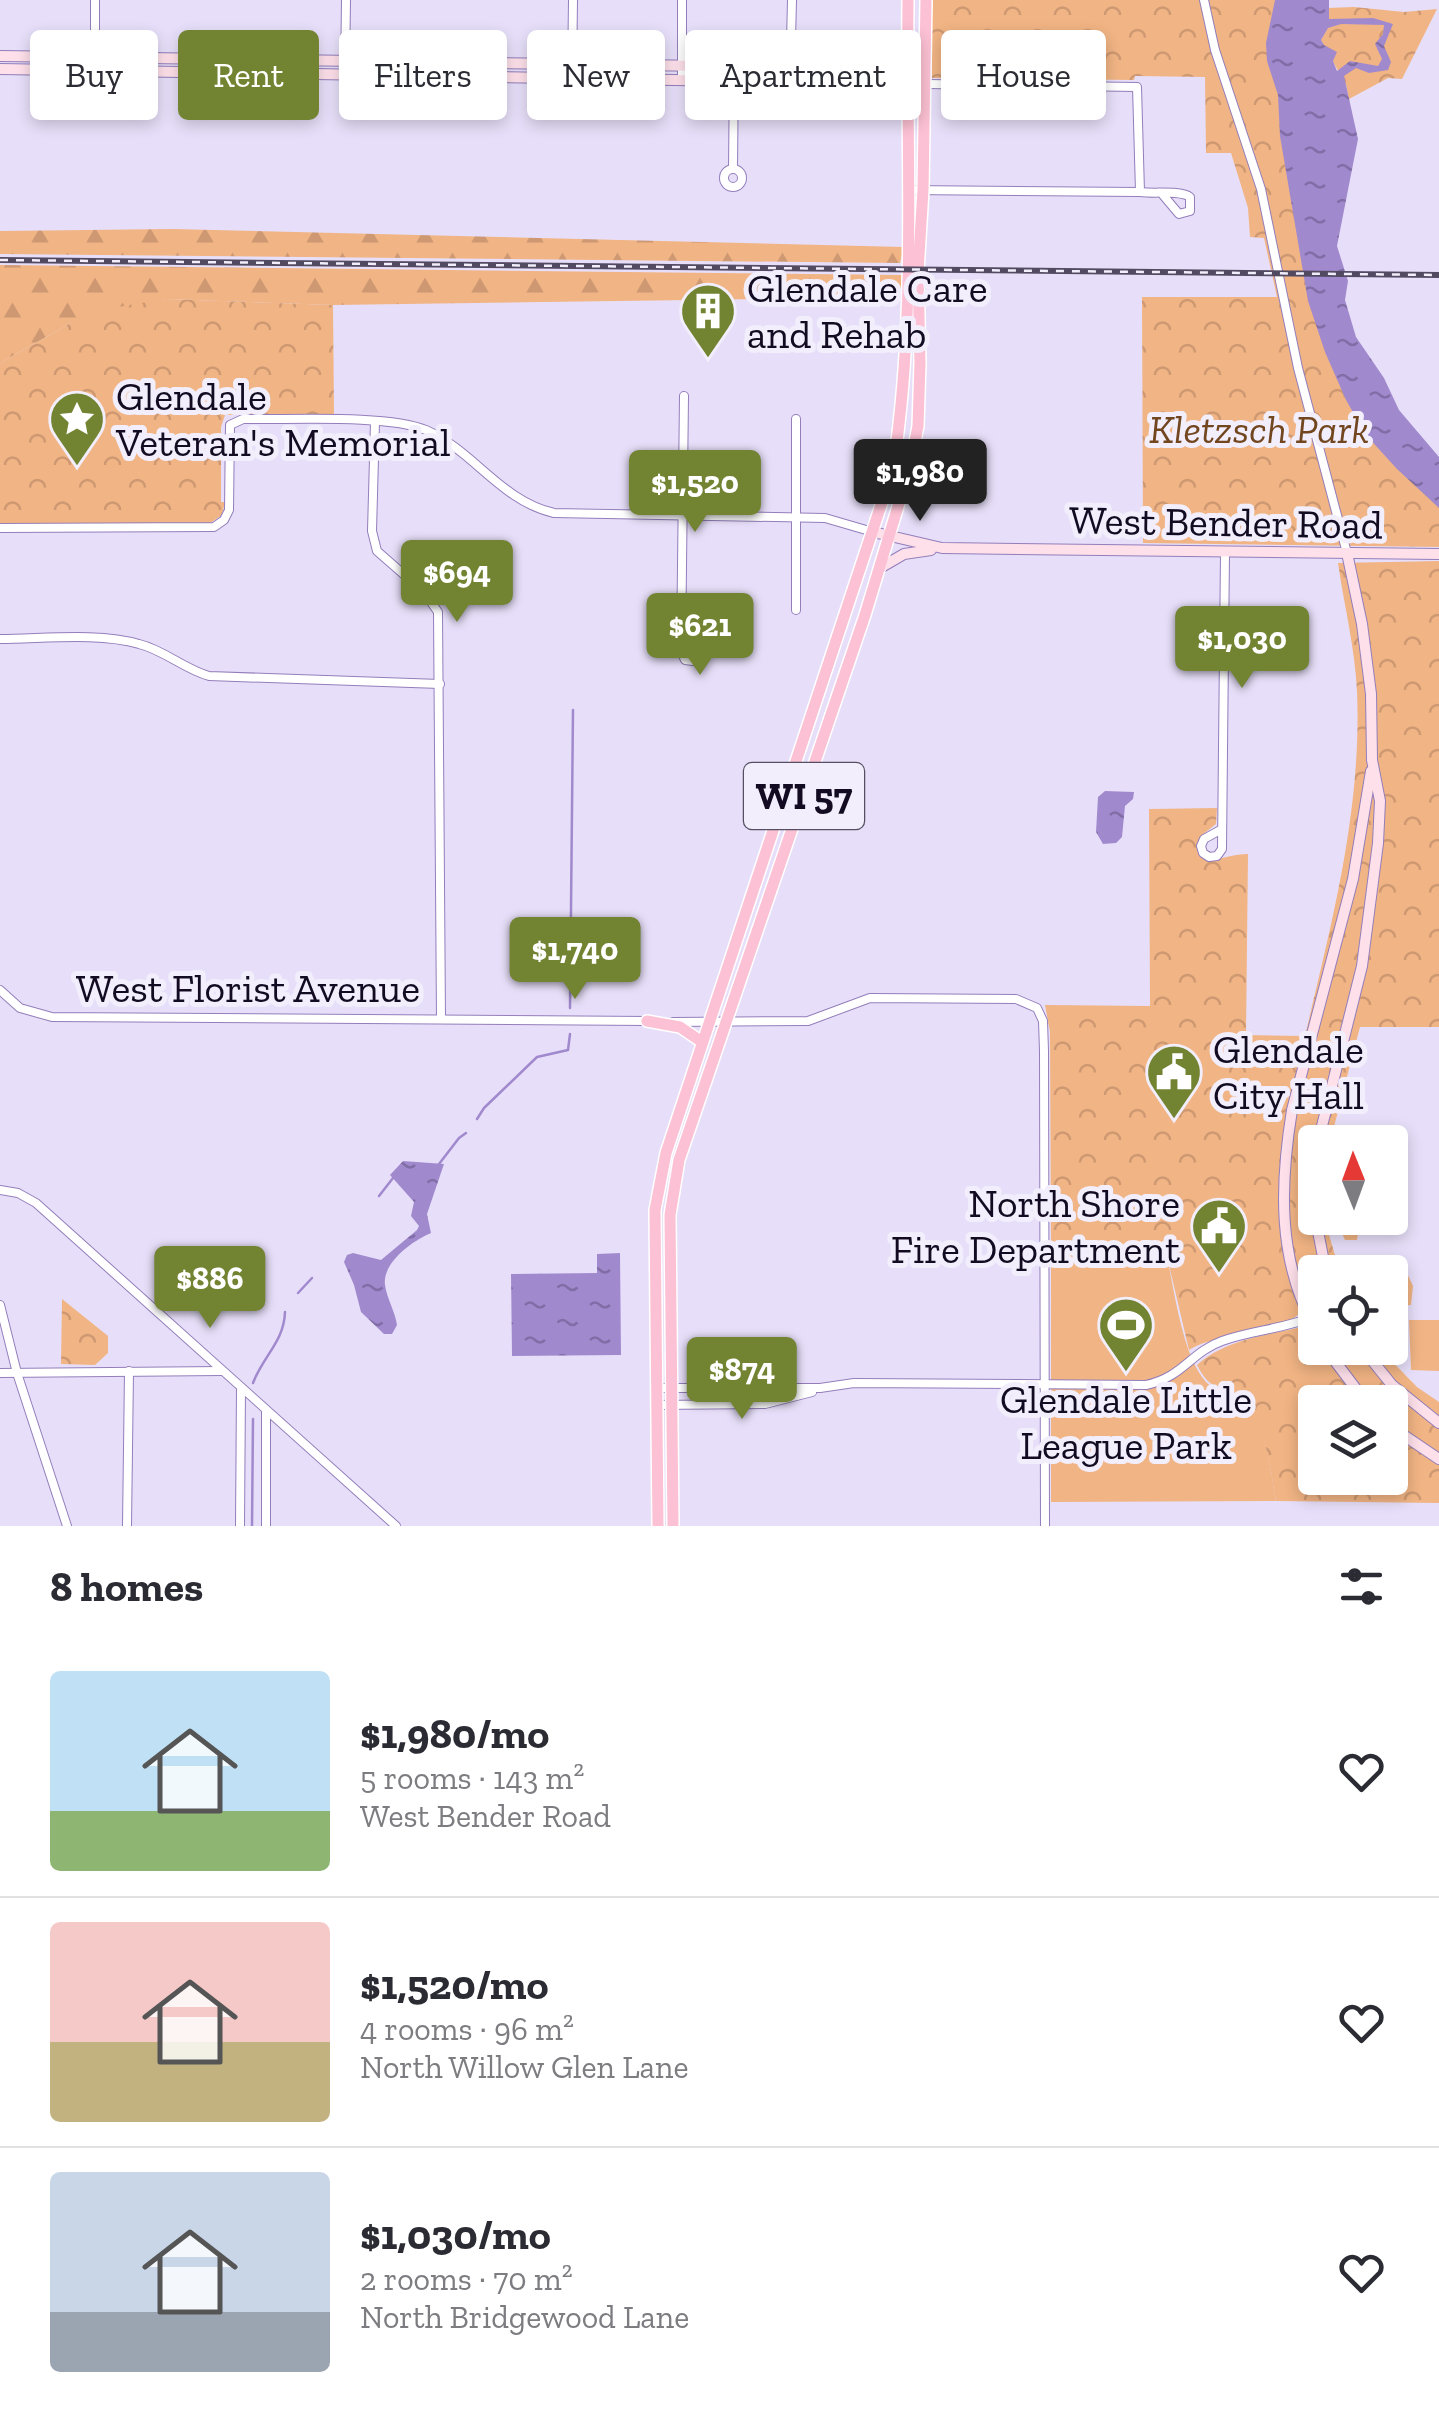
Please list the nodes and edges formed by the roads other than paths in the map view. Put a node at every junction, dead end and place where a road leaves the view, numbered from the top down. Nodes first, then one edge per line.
1 (95, 0) edge
2 (346, 0) edge
3 (573, 0) edge
4 (682, 0) edge
5 (792, 0) edge
6 (908, 0) edge
7 (926, 0) edge
8 (1204, 0) edge
9 (94, 30) edge
10 (346, 30) edge
11 (573, 30) edge
12 (792, 30) edge
13 (908, 30) edge
14 (0, 56) edge
15 (30, 56) edge
16 (158, 58) edge
17 (339, 60) edge
18 (665, 66) edge
19 (682, 66) junction
20 (685, 66) edge
21 (0, 69) edge
22 (30, 69) edge
23 (924, 69) joint
24 (158, 71) edge
25 (339, 74) edge
26 (665, 80) edge
27 (682, 80) junction
28 (685, 80) edge
29 (924, 84) junction
30 (734, 120) edge
31 (906, 120) edge
32 (733, 169) dead end
33 (907, 190) junction
34 (923, 190) junction
35 (1140, 192) junction
36 (1162, 195) dead end
37 (684, 396) dead end
38 (796, 419) dead end
39 (376, 422) junction
40 (684, 516) junction
41 (796, 516) junction
42 (0, 528) edge
43 (873, 532) junction
44 (890, 537) junction
45 (942, 548) junction
46 (1224, 552) junction
47 (1346, 553) junction
48 (1439, 554) edge
49 (880, 568) junction
50 (796, 610) dead end
51 (683, 623) dead end
52 (0, 639) edge
53 (440, 684) junction
54 (1372, 760) junction
55 (1222, 829) dead end
56 (740, 928) junction
57 (758, 933) junction
58 (734, 943) junction
59 (752, 949) junction
60 (0, 990) edge
61 (441, 1019) junction
62 (647, 1021) junction
63 (708, 1022) junction
64 (726, 1022) junction
65 (702, 1042) junction
66 (1322, 1125) edge
67 (0, 1190) edge
68 (1298, 1274) edge
69 (0, 1305) edge
70 (1298, 1324) edge
71 (1338, 1365) edge
72 (1376, 1365) edge
73 (222, 1371) junction
74 (128, 1372) junction
75 (0, 1373) edge
76 (17, 1373) junction
77 (1043, 1383) junction
78 (1353, 1385) edge
79 (241, 1388) junction
80 (654, 1388) junction
81 (673, 1388) junction
82 (820, 1388) junction
83 (673, 1404) junction
84 (655, 1405) junction
85 (266, 1410) junction
86 (1439, 1423) edge
87 (1408, 1438) edge
88 (1439, 1459) edge
89 (67, 1526) edge
90 (127, 1526) edge
91 (240, 1526) edge
92 (266, 1526) edge
93 (396, 1526) edge
94 (658, 1526) edge
95 (673, 1526) edge
96 (1045, 1526) edge

1 - 9 street
2 - 10 street
3 - 11 street
4 - 19 street
5 - 12 street
6 - 13 main road, WI 57
7 - 23 main road, WI 57
8 - 47 street
14 - 15 street
16 - 17 street
18 - 19 street
19 - 20 street
19 - 27 street
21 - 22 street
23 - 29 main road, WI 57
24 - 25 street
26 - 27 street
27 - 28 street
29 - 34 main road, WI 57
29 - 35 street
30 - 32 street
31 - 33 main road, WI 57
33 - 34 street
33 - 43 main road, WI 57
34 - 35 street
34 - 44 main road, WI 57
35 - 36 street
37 - 40 street
38 - 41 street
39 - 40 street, West Bender Road
39 - 42 street, West Bender Road
39 - 53 street
40 - 41 street, West Bender Road
40 - 51 street
41 - 43 street, West Bender Road
41 - 50 street
43 - 44 street, West Bender Road
43 - 56 main road, WI 57
44 - 45 street, West Bender Road
44 - 49 main road, WI 57
45 - 46 street, West Bender Road
45 - 49 street
46 - 47 street, West Bender Road
46 - 55 street
47 - 48 street, West Bender Road
47 - 54 street
49 - 57 main road, WI 57
52 - 53 street
53 - 61 street
54 - 66 street
54 - 68 street
56 - 57 main road
56 - 58 main road, WI 57
57 - 59 main road, WI 57
58 - 59 main road
58 - 63 main road, WI 57
59 - 64 main road, WI 57
60 - 61 street, West Florist Avenue
61 - 62 street, West Florist Avenue
62 - 63 street, West Florist Avenue
62 - 65 main road
63 - 64 street, West Florist Avenue
63 - 65 main road, WI 57
64 - 77 street, West Florist Avenue
64 - 81 main road, WI 57
65 - 80 main road, WI 57
67 - 73 street
69 - 76 street
70 - 77 street
71 - 78 street
72 - 86 street
73 - 74 street
73 - 79 street
74 - 76 street
74 - 90 street
75 - 76 street
76 - 89 street
77 - 82 street
77 - 96 street
79 - 85 street
79 - 91 street
80 - 81 street
80 - 84 main road, WI 57
81 - 82 street
81 - 83 main road, WI 57
82 - 83 street
83 - 84 street
83 - 95 main road, WI 57
84 - 94 main road, WI 57
85 - 92 street
85 - 93 street
87 - 88 street

